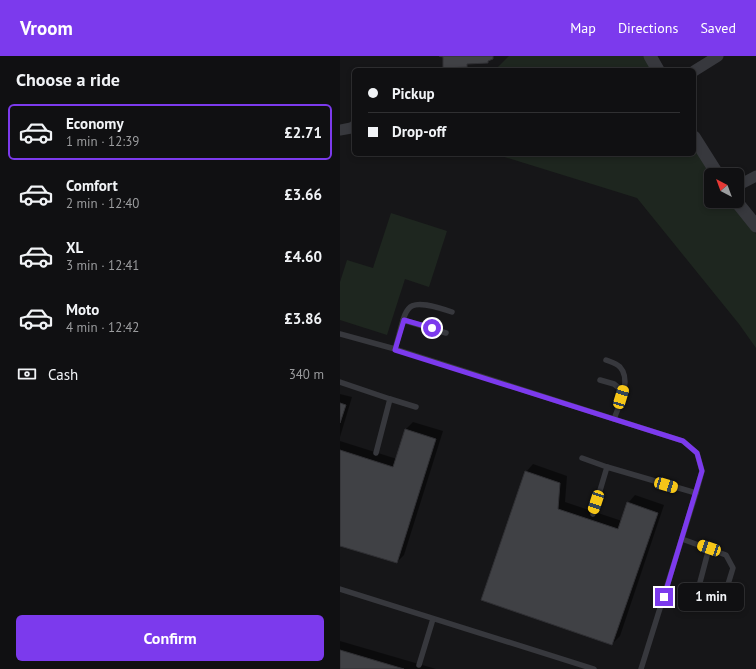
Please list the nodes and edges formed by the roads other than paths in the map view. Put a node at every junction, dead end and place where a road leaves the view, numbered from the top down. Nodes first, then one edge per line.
1 (650, 56) edge
2 (718, 56) edge
3 (657, 68) edge
4 (696, 70) edge
5 (352, 127) edge
6 (340, 130) edge
7 (696, 140) edge
8 (714, 168) edge
9 (756, 176) edge
10 (744, 182) edge
11 (742, 208) edge
12 (756, 226) edge
13 (452, 312) dead end
14 (404, 320) junction
15 (446, 333) dead end
16 (340, 334) edge
17 (395, 350) junction
18 (606, 360) dead end
19 (600, 380) dead end
20 (340, 382) edge
21 (621, 397) junction
22 (390, 399) junction
23 (416, 407) dead end
24 (614, 419) junction
25 (376, 453) dead end
26 (582, 458) dead end
27 (607, 467) junction
28 (696, 493) junction
29 (593, 514) dead end
30 (682, 539) junction
31 (709, 548) junction
32 (699, 586) dead end
33 (340, 589) edge
34 (724, 594) dead end
35 (433, 618) junction
36 (419, 665) dead end
37 (594, 669) edge
38 (641, 669) edge

1 - 3 street
2 - 4 street
5 - 6 street
7 - 8 street
9 - 10 street
11 - 12 street
13 - 14 lane
14 - 15 lane
14 - 17 lane
16 - 17 lane
17 - 24 lane
18 - 21 lane
19 - 21 lane
20 - 22 lane
21 - 24 lane
22 - 23 lane
22 - 25 lane
24 - 28 lane
26 - 27 lane
27 - 28 lane
27 - 29 lane
28 - 30 lane
30 - 31 lane
30 - 38 lane
31 - 32 lane
31 - 34 lane
33 - 35 lane
35 - 36 lane
35 - 37 lane

